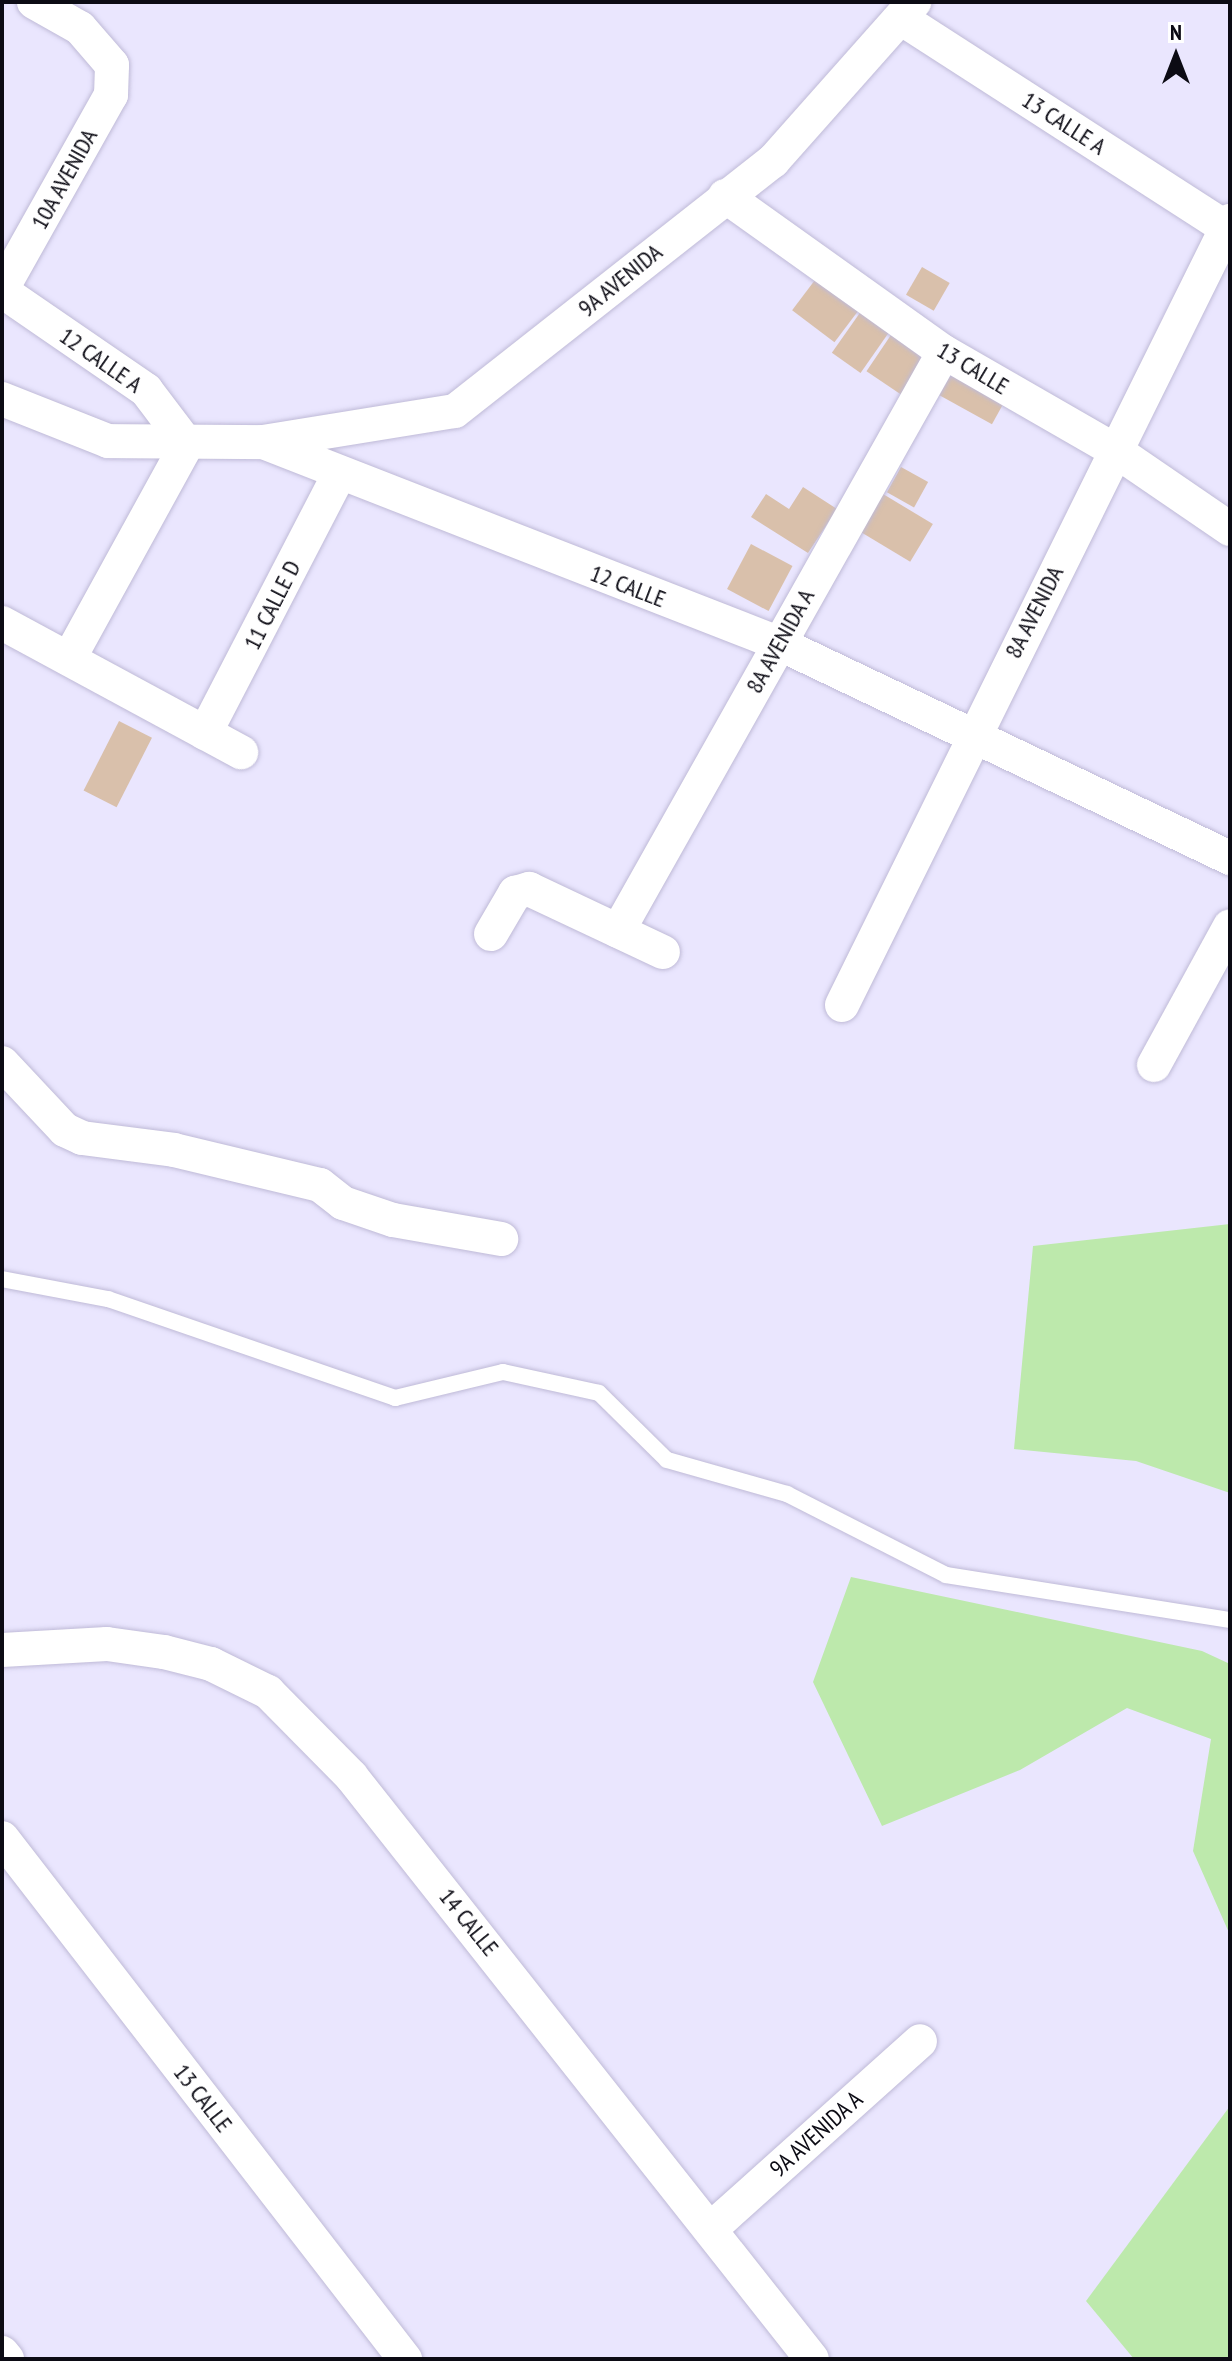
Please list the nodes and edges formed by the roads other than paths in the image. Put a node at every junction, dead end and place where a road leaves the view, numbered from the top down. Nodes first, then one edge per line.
1 (34, 2) edge
2 (908, 10) edge
3 (725, 196) junction
4 (1228, 225) edge
5 (2, 290) edge
6 (944, 352) junction
7 (2, 399) edge
8 (263, 442) junction
9 (187, 444) junction
10 (1116, 451) junction
11 (338, 476) junction
12 (1230, 529) edge
13 (3, 625) edge
14 (778, 643) junction
15 (69, 659) junction
16 (205, 733) junction
17 (970, 739) junction
18 (241, 752) dead end
19 (1230, 858) edge
20 (1230, 926) edge
21 (618, 931) junction
22 (491, 934) dead end
23 (663, 952) dead end
24 (842, 1005) dead end
25 (2, 1063) edge
26 (1154, 1065) dead end
27 (501, 1239) dead end
28 (2, 1279) edge
29 (1230, 1620) edge
30 (14, 1647) edge
31 (2, 1838) edge
32 (920, 2041) dead end
33 (713, 2227) junction
34 (2, 2353) edge
35 (7, 2359) edge
36 (405, 2359) edge
37 (812, 2359) edge

1 - 5 street, 10A AVENIDA
2 - 3 street, 9A AVENIDA
2 - 4 street, 13 CALLE A
3 - 6 street, 13 CALLE
3 - 8 street, 9A AVENIDA
4 - 10 street, 8A AVENIDA
5 - 9 street, 12 CALLE A
6 - 10 street, 13 CALLE
6 - 14 street, 8A AVENIDA A
7 - 9 street, 12 CALLE
8 - 9 street, 12 CALLE
8 - 11 street, 12 CALLE
9 - 15 street
10 - 12 street, 13 CALLE
10 - 17 street, 8A AVENIDA
11 - 14 street, 12 CALLE
11 - 16 street, 11 CALLE D
13 - 15 street
14 - 17 street, 12 CALLE
14 - 21 street, 8A AVENIDA A
15 - 16 street
16 - 18 street
17 - 19 street, 12 CALLE
17 - 24 street, 8A AVENIDA
20 - 26 street
21 - 22 street
21 - 23 street
25 - 27 street
28 - 29 lane
30 - 33 street, 14 CALLE
31 - 36 street, 13 CALLE
32 - 33 street, 9A AVENIDA A
33 - 37 street, 14 CALLE
34 - 35 street

